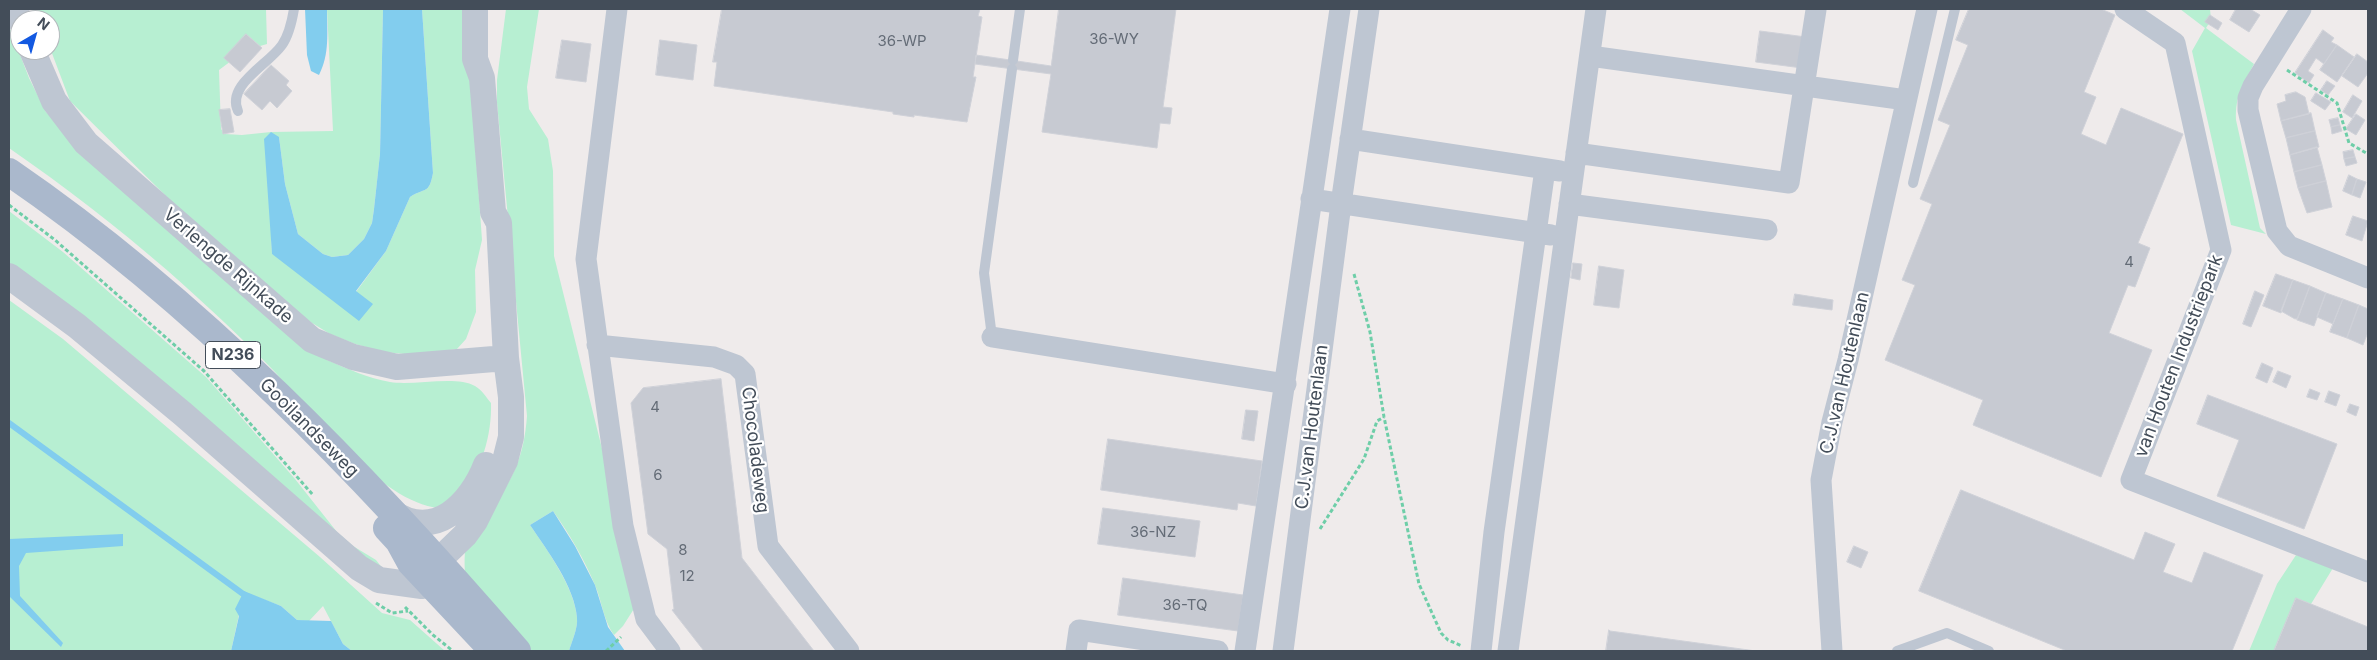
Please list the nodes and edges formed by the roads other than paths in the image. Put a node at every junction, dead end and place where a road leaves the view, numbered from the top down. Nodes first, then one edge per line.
1 (294, 9) edge
2 (475, 9) edge
3 (492, 9) edge
4 (617, 9) edge
5 (1020, 9) edge
6 (1340, 9) edge
7 (1369, 9) edge
8 (1596, 9) edge
9 (1927, 9) edge
10 (1955, 9) edge
11 (2124, 9) edge
12 (2301, 9) edge
13 (1816, 10) edge
14 (1590, 56) junction
15 (36, 60) edge
16 (482, 78) junction
17 (1804, 86) junction
18 (1906, 100) junction
19 (238, 112) dead end
20 (1350, 139) junction
21 (1575, 163) junction
22 (1546, 169) junction
23 (9, 172) edge
24 (1913, 183) dead end
25 (9, 185) edge
26 (1311, 199) junction
27 (1341, 204) junction
28 (1569, 204) junction
29 (1767, 230) dead end
30 (1537, 233) junction
31 (1565, 237) junction
32 (9, 276) edge
33 (2368, 278) edge
34 (992, 337) joint
35 (597, 344) junction
36 (499, 359) junction
37 (1286, 384) junction
38 (1510, 432) junction
39 (1537, 436) junction
40 (392, 512) junction
41 (1494, 532) junction
42 (1524, 535) junction
43 (2368, 572) edge
44 (435, 573) junction
45 (1484, 616) junction
46 (1512, 621) junction
47 (494, 651) edge
48 (517, 651) edge
49 (670, 651) edge
50 (849, 651) edge
51 (1076, 651) edge
52 (1218, 651) edge
53 (1245, 651) edge
54 (1283, 651) edge
55 (1481, 651) edge
56 (1508, 651) edge
57 (1832, 651) edge
58 (1897, 651) edge
59 (1988, 651) edge

1 - 19 lane
2 - 16 street
3 - 16 street
4 - 35 street
5 - 34 lane
6 - 26 street, C.J.van Houtenlaan
7 - 20 street, C.J.van Houtenlaan
8 - 14 street
9 - 18 street, C.J.van Houtenlaan
10 - 24 lane
11 - 43 street, van Houten Industriepark
12 - 33 street
13 - 17 street
14 - 17 street
14 - 21 street
15 - 36 street, Verlengde Rijnkade
16 - 36 street
17 - 18 street
17 - 21 street
18 - 57 street, C.J.van Houtenlaan
20 - 22 street
20 - 27 street, C.J.van Houtenlaan
21 - 22 street
21 - 28 street
22 - 30 street
23 - 40 main road, Gooilandseweg / N236
25 - 44 main road, Gooilandseweg / N236
26 - 27 street
26 - 37 street, C.J.van Houtenlaan
27 - 30 street
27 - 54 street, C.J.van Houtenlaan
28 - 29 street
28 - 31 street
30 - 31 street
30 - 38 street
31 - 39 street
32 - 44 street
34 - 37 street, C.J.van Houtenlaan
35 - 49 street
35 - 50 street, Chocoladeweg
36 - 40 street
36 - 44 street
37 - 53 street, C.J.van Houtenlaan
38 - 39 street
38 - 41 street
39 - 42 street
40 - 44 main road, Gooilandseweg / N236
41 - 42 street
41 - 45 street
42 - 46 street
44 - 47 main road, Gooilandseweg / N236
44 - 48 main road, Gooilandseweg / N236
45 - 46 street
45 - 55 street
46 - 56 street
51 - 52 street
58 - 59 lane

